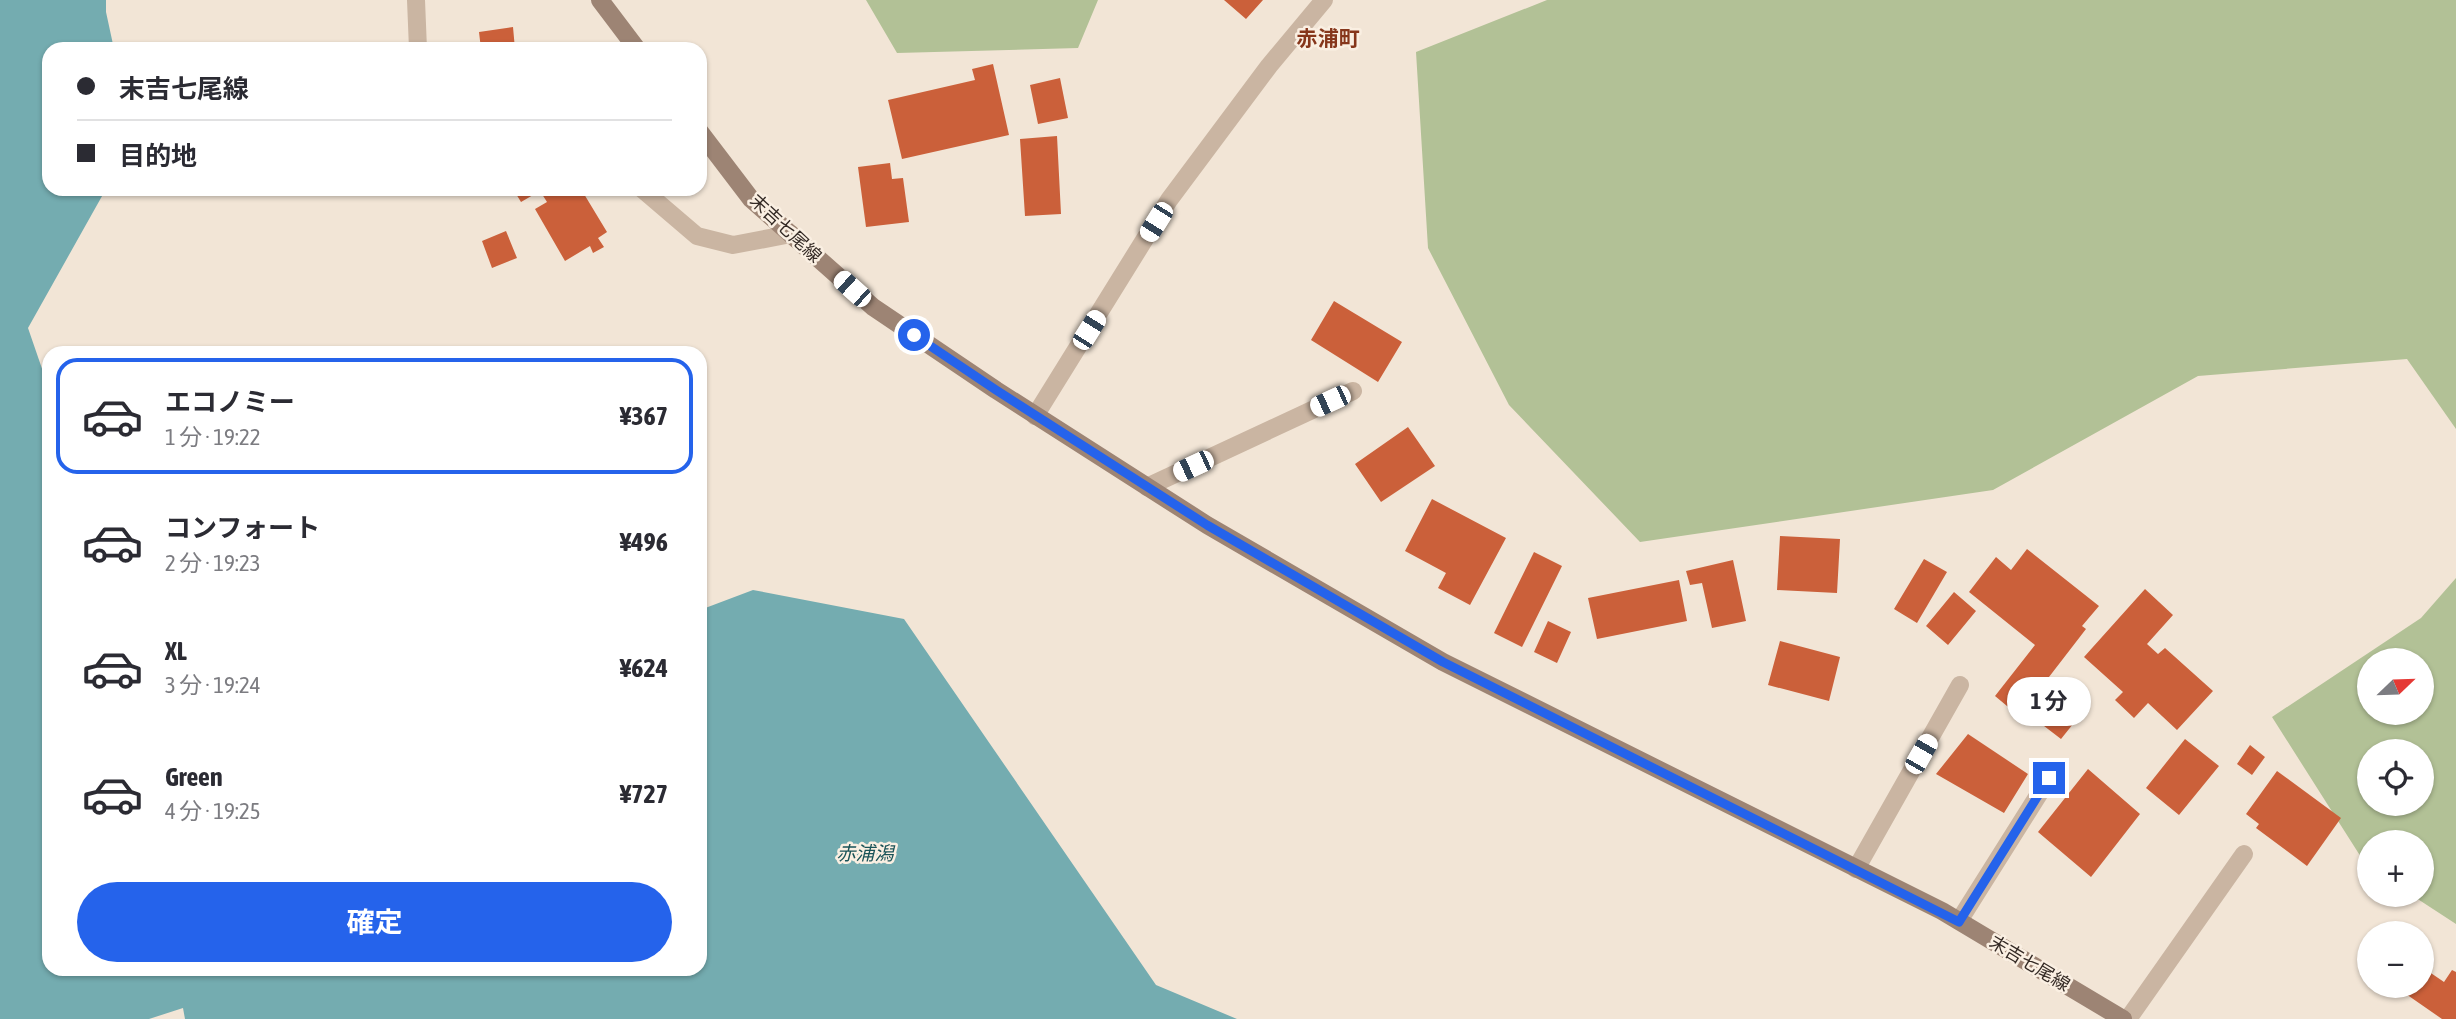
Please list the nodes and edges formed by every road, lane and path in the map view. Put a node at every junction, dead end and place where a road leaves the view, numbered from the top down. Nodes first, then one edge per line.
1 (416, 0) edge
2 (600, 0) edge
3 (1324, 0) edge
4 (418, 42) edge
5 (632, 42) edge
6 (707, 141) edge
7 (650, 196) edge
8 (791, 234) junction
9 (1353, 391) dead end
10 (1035, 416) junction
11 (1147, 487) junction
12 (1960, 685) dead end
13 (2049, 778) dead end
14 (2244, 854) dead end
15 (1856, 869) junction
16 (1959, 922) junction
17 (2125, 1019) edge

1 - 4 street
2 - 5 main road
3 - 10 street
6 - 8 main road, 末吉七尾線
7 - 8 street
8 - 10 main road, 末吉七尾線
9 - 11 street
10 - 11 main road, 末吉七尾線
11 - 15 main road, 末吉七尾線
12 - 15 street
13 - 16 street
14 - 17 street
15 - 16 main road, 末吉七尾線
16 - 17 main road, 末吉七尾線

